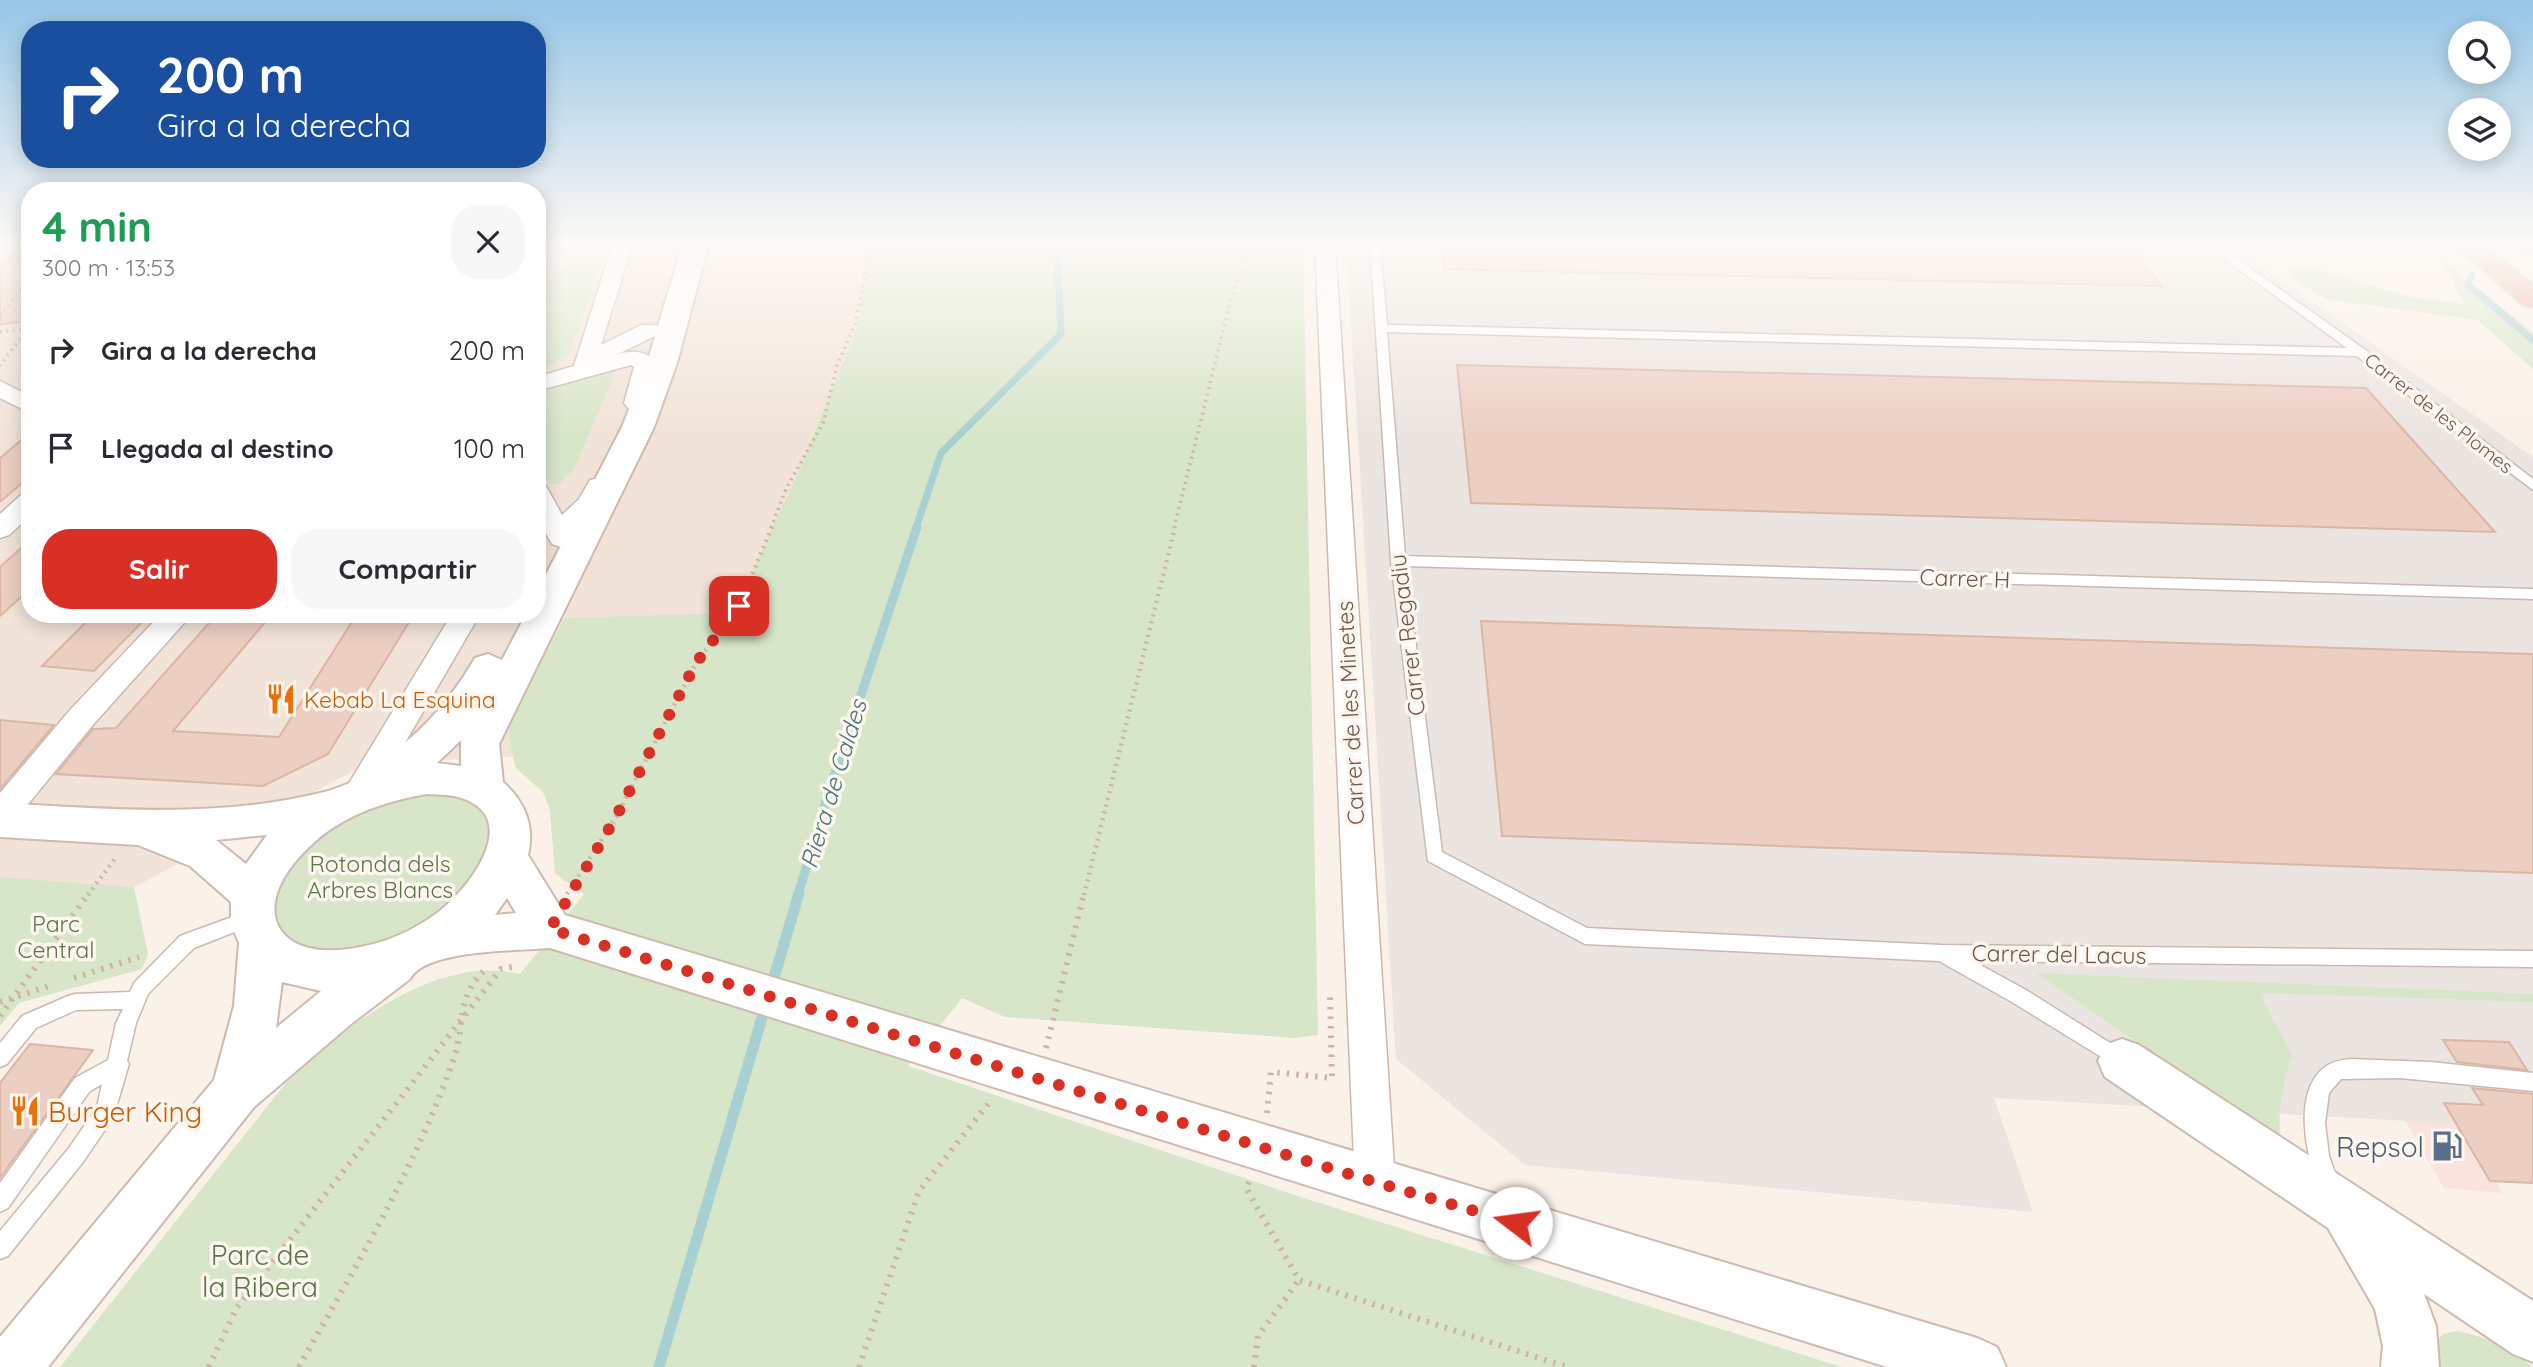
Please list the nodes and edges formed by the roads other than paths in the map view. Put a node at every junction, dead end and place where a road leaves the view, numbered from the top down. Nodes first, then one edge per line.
1 (600, 307) edge
2 (653, 307) edge
3 (678, 307) edge
4 (1328, 307) edge
5 (1380, 307) edge
6 (2297, 307) edge
7 (1382, 328) junction
8 (640, 349) junction
9 (2360, 352) junction
10 (584, 364) junction
11 (546, 382) edge
12 (546, 382) edge
13 (0, 388) edge
14 (21, 401) edge
15 (638, 427) junction
16 (621, 464) junction
17 (2533, 486) edge
18 (546, 505) edge
19 (21, 509) edge
20 (0, 529) edge
21 (565, 531) junction
22 (1398, 561) junction
23 (546, 564) edge
24 (2533, 594) edge
25 (546, 612) edge
26 (170, 623) edge
27 (460, 623) edge
28 (513, 623) edge
29 (540, 623) edge
30 (483, 789) junction
31 (347, 800) junction
32 (0, 818) edge
33 (130, 839) junction
34 (507, 859) junction
35 (255, 919) junction
36 (550, 929) junction
37 (1585, 936) joint
38 (424, 945) junction
39 (1941, 953) junction
40 (2533, 959) edge
41 (136, 1000) junction
42 (0, 1058) edge
43 (2122, 1061) joint
44 (119, 1063) junction
45 (2533, 1082) edge
46 (236, 1091) junction
47 (1375, 1182) junction
48 (0, 1201) edge
49 (2341, 1205) junction
50 (0, 1248) edge
51 (2533, 1334) edge
52 (12, 1367) edge
53 (1977, 1367) edge
54 (2410, 1367) edge

1 - 10 street
2 - 8 main road
3 - 15 main road
4 - 47 street, Carrer de les Minetes
5 - 7 lane, Carrer Regadiu
6 - 9 lane, Carrer de les Plomes
7 - 9 lane
7 - 22 lane, Carrer Regadiu
8 - 10 street
8 - 11 street
8 - 15 street
8 - 21 main road
9 - 17 lane, Carrer de les Plomes
10 - 12 street
13 - 14 street
15 - 16 main road
16 - 21 street
16 - 25 main road
18 - 21 street
19 - 20 street
21 - 23 main road
22 - 24 lane, Carrer H
22 - 37 lane, Carrer Regadiu
26 - 32 street
27 - 31 street
28 - 31 main road
29 - 30 main road
30 - 31 main road
30 - 34 main road
31 - 33 main road
31 - 35 main road
32 - 33 main road
33 - 35 main road
34 - 36 main road
34 - 38 main road
35 - 38 main road
35 - 41 lane
35 - 46 main road
36 - 38 main road
36 - 47 main road
37 - 39 lane, Carrer del Lacus
38 - 46 main road
39 - 40 lane, Carrer del Lacus
39 - 43 lane
41 - 42 lane
41 - 44 lane
43 - 49 main road
44 - 48 lane
44 - 50 lane
45 - 49 lane
46 - 52 main road
47 - 53 main road
49 - 51 main road
49 - 54 main road

